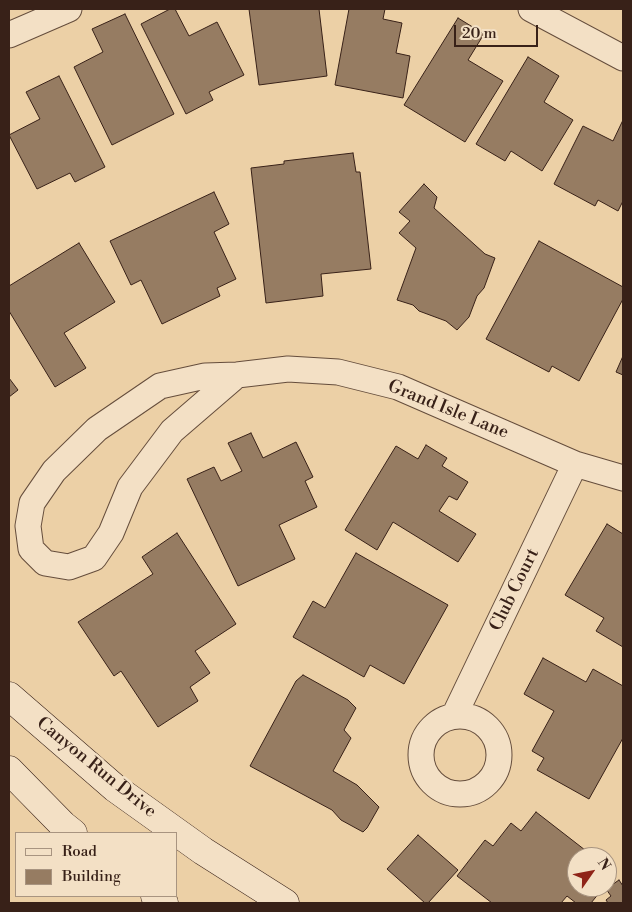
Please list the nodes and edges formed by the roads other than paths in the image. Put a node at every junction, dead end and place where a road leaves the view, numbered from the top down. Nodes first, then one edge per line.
1 (69, 9) edge
2 (531, 9) edge
3 (9, 35) edge
4 (623, 58) edge
5 (237, 375) junction
6 (575, 464) junction
7 (623, 478) edge
8 (9, 696) edge
9 (454, 716) dead end
10 (9, 770) edge
11 (72, 832) edge
12 (176, 832) edge
13 (178, 833) edge
14 (286, 903) edge

1 - 3 street
2 - 4 street
5 - 5 street, Grand Isle Lane
5 - 6 street, Grand Isle Lane
6 - 7 street, Grand Isle Lane
6 - 9 street, Club Court
8 - 12 street, Canyon Run Drive
10 - 11 street
13 - 14 street, Canyon Run Drive

